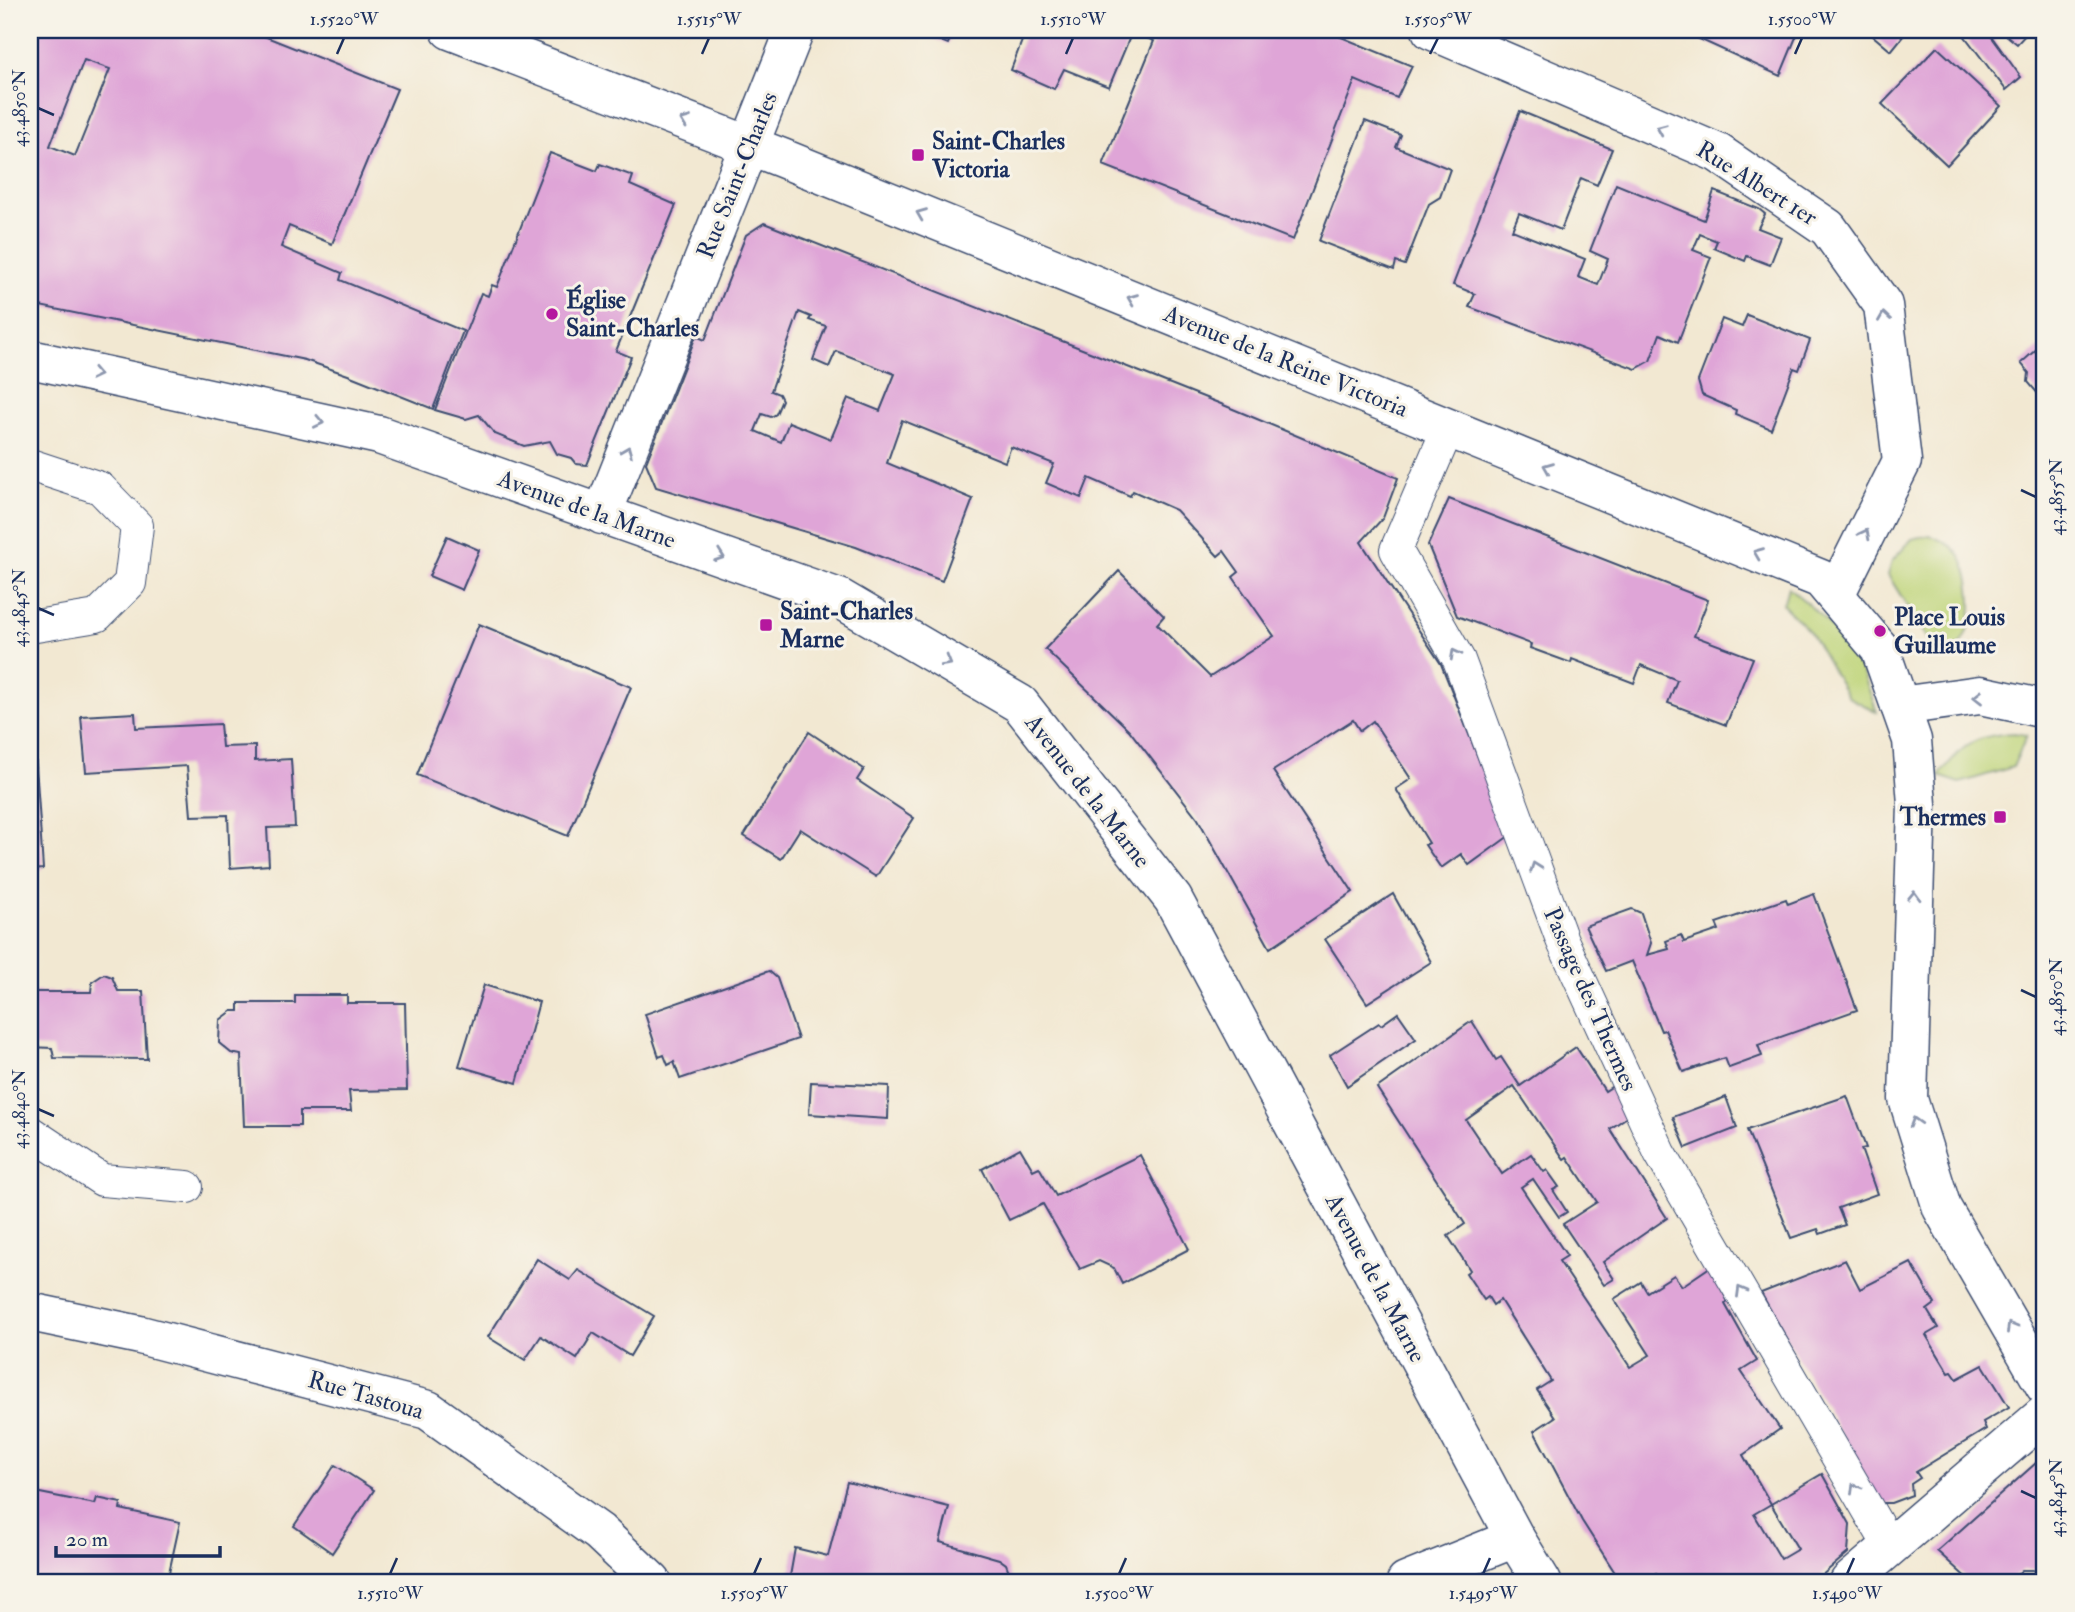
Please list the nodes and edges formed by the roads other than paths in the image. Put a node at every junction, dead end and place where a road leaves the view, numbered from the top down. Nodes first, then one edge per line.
1 (450, 30) edge
2 (795, 30) edge
3 (1431, 30) edge
4 (748, 146) junction
5 (30, 359) edge
6 (1449, 426) junction
7 (30, 465) edge
8 (602, 515) junction
9 (1828, 587) junction
10 (30, 627) edge
11 (1900, 706) junction
12 (2045, 709) edge
13 (30, 1132) edge
14 (187, 1187) dead end
15 (30, 1312) edge
16 (2045, 1386) edge
17 (2045, 1413) edge
18 (1515, 1538) junction
19 (1890, 1547) junction
20 (652, 1582) edge
21 (1406, 1582) edge
22 (1542, 1582) edge
23 (1849, 1582) edge

4 -> 1 main road, Avenue de la Reine Victoria
2 - 4 main road, Rue Saint-Charles
9 -> 3 main road, Rue Albert 1er
6 -> 4 main road, Avenue de la Reine Victoria
8 -> 4 main road, Rue Saint-Charles
5 -> 8 main road, Avenue de la Marne
9 -> 6 main road, Avenue de la Reine Victoria
19 -> 6 lane, Passage des Thermes
7 - 10 lane
8 -> 18 main road, Avenue de la Marne
9 - 11 main road
12 -> 11 main road
16 -> 11 main road
13 - 14 lane
15 - 20 main road, Rue Tastoua
17 - 19 main road
18 - 21 main road
18 - 22 main road, Avenue de la Marne
19 - 23 main road

